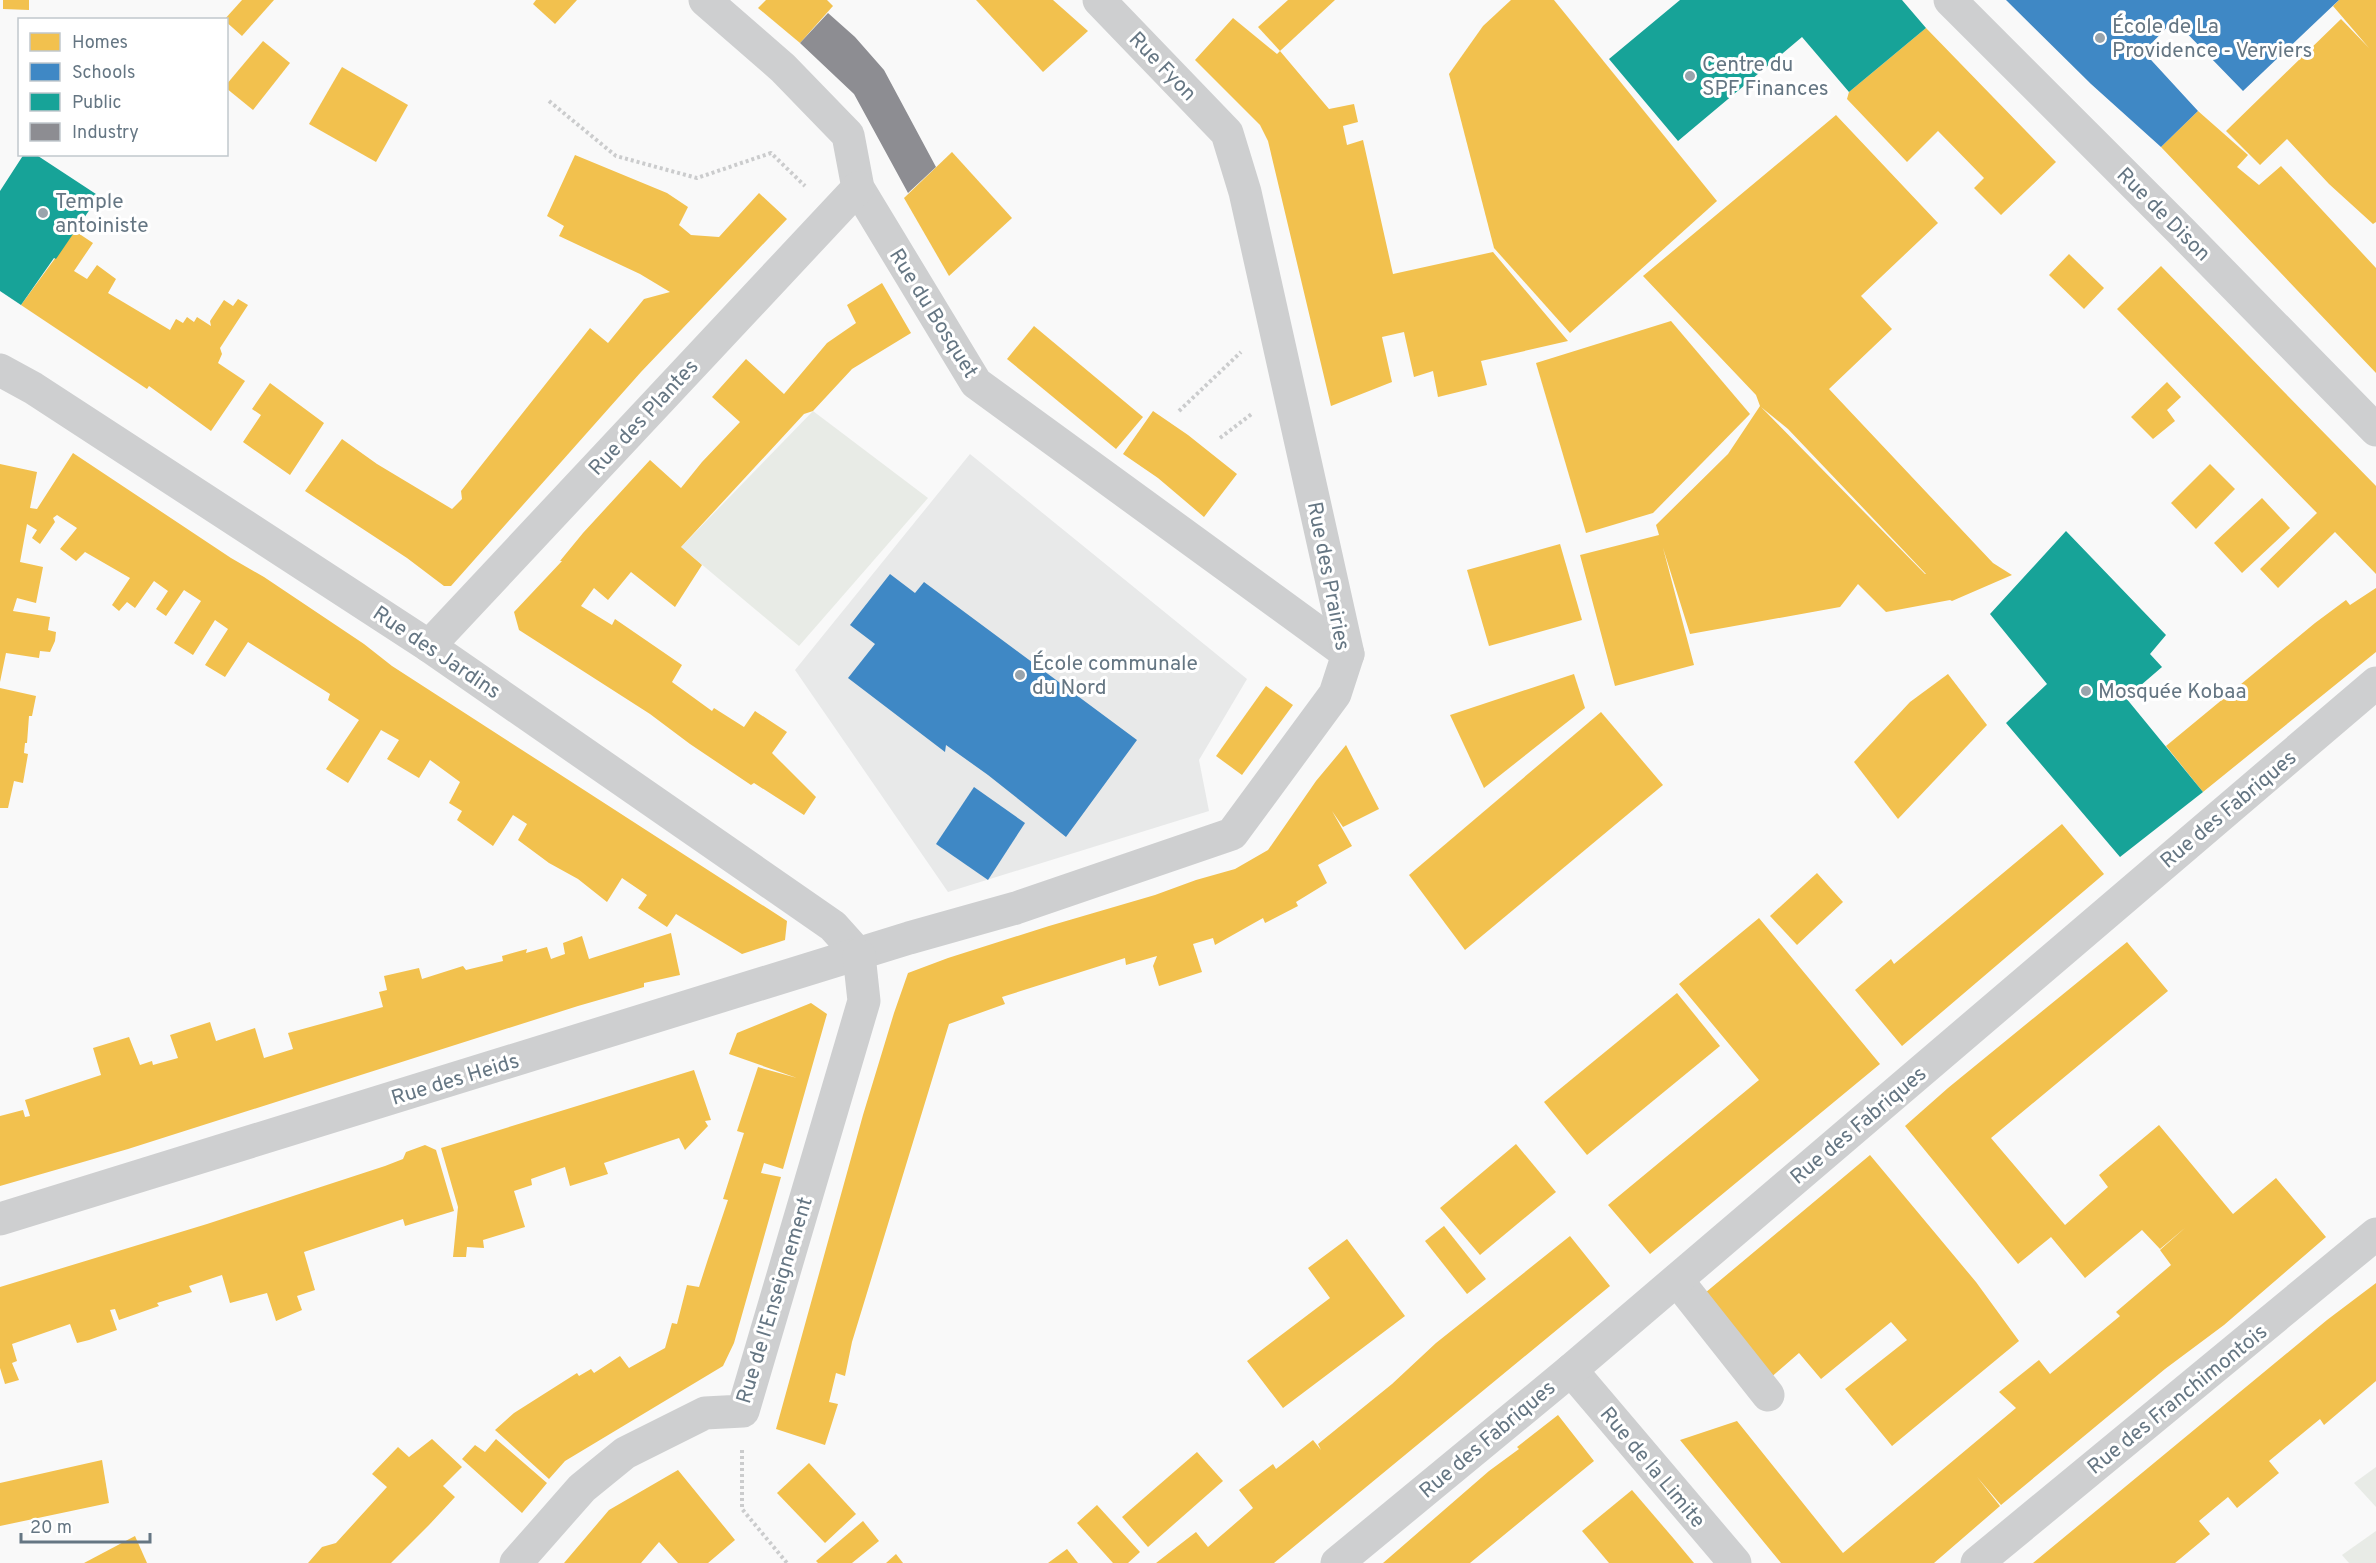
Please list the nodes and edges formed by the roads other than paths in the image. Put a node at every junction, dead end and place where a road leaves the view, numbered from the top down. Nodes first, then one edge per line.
1 (705, 0) edge
2 (1099, 0) edge
3 (1950, 0) edge
4 (1227, 133) joint
5 (858, 188) junction
6 (0, 370) edge
7 (2376, 430) edge
8 (429, 646) junction
9 (1348, 654) junction
10 (2376, 683) edge
11 (909, 938) joint
12 (859, 955) junction
13 (0, 1219) edge
14 (2376, 1234) edge
15 (1677, 1280) junction
16 (1571, 1370) junction
17 (1768, 1395) dead end
18 (516, 1563) edge
19 (1337, 1563) edge
20 (1735, 1563) edge
21 (1977, 1563) edge

1 - 5 street, Rue du Bosquet
2 - 4 street, Rue Fyon
3 - 7 street, Rue de Dison
4 - 9 street, Rue des Prairies
5 - 8 street, Rue des Plantes
5 - 9 street, Rue du Bosquet
6 - 8 street, Rue des Jardins
8 - 12 street, Rue des Jardins
9 - 11 street, Rue des Prairies
10 - 15 street, Rue des Fabriques
11 - 12 street, Rue des Heids
12 - 13 street, Rue des Heids
12 - 18 street, Rue de l'Enseignement
14 - 21 street, Rue des Franchimontois
15 - 16 street, Rue des Fabriques
15 - 17 street
16 - 19 street, Rue des Fabriques
16 - 20 street, Rue de la Limite

